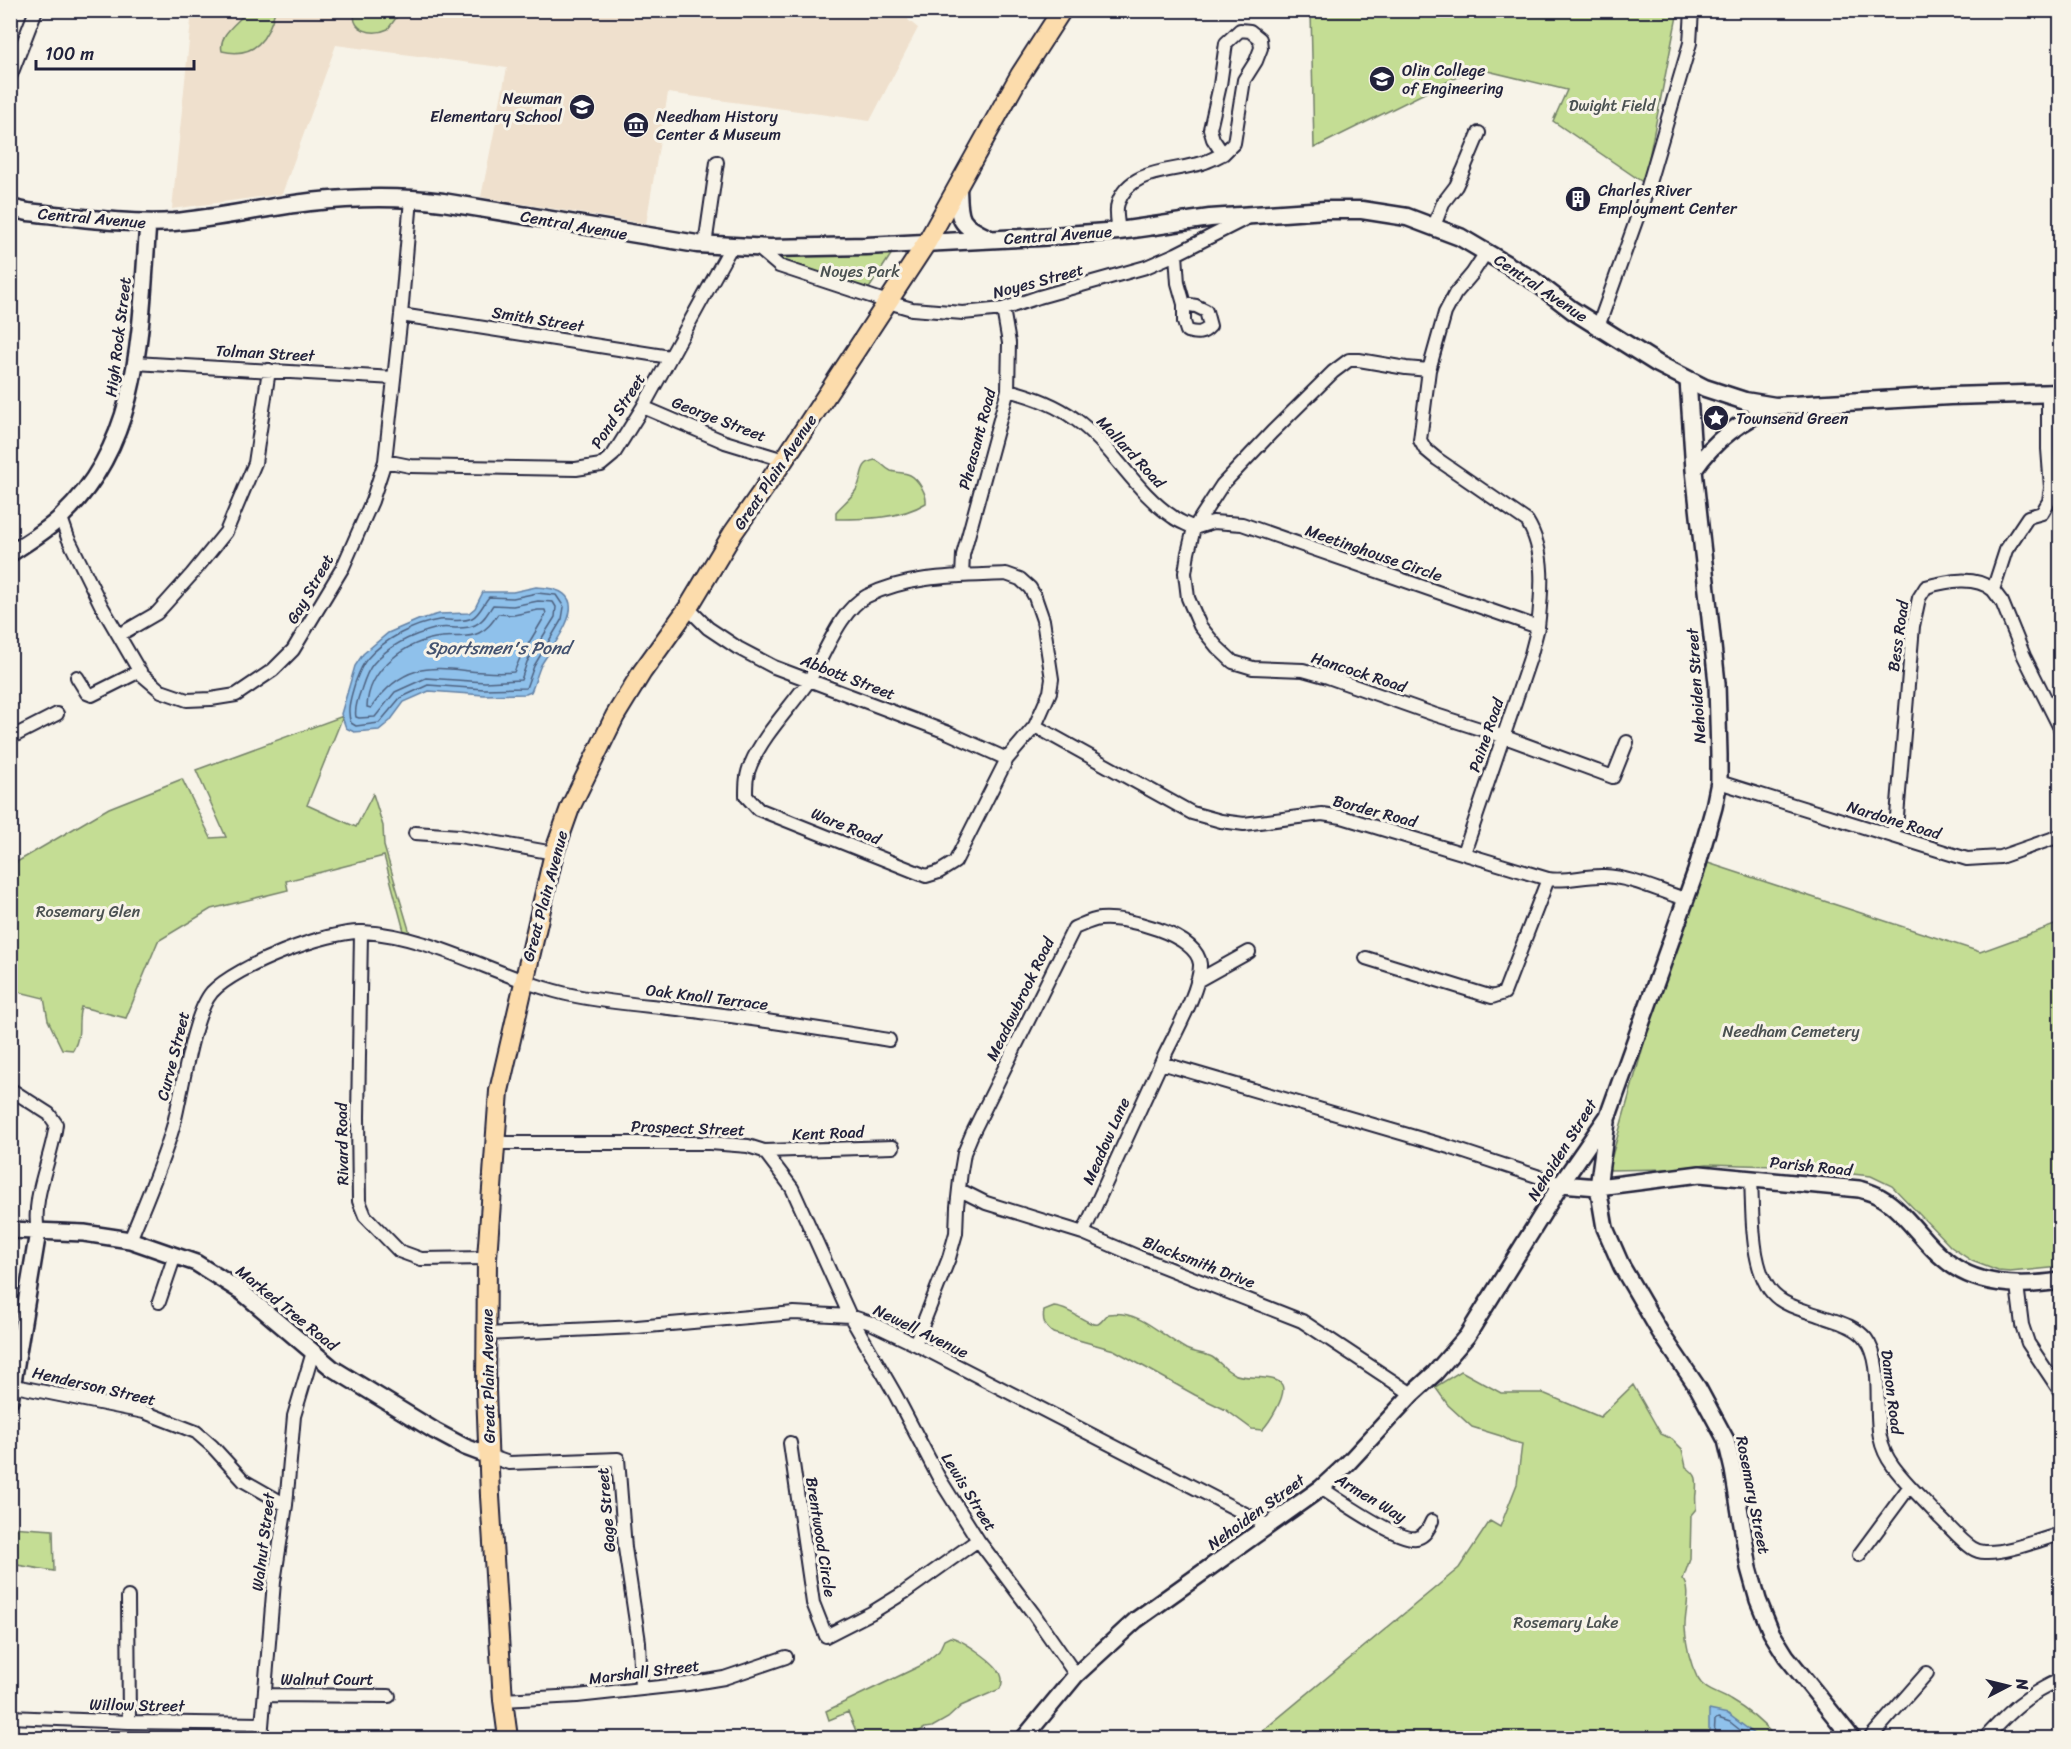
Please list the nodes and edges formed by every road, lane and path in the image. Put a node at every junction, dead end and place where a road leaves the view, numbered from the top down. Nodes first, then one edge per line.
1 (36, 10) edge
2 (1062, 10) edge
3 (1692, 10) edge
4 (10, 77) edge
5 (1479, 133) dead end
6 (1223, 154) junction
7 (717, 162) dead end
8 (958, 187) junction
9 (411, 199) junction
10 (10, 208) edge
11 (1254, 215) junction
12 (148, 223) junction
13 (1434, 226) junction
14 (1119, 231) junction
15 (991, 239) junction
16 (927, 242) junction
17 (705, 245) junction
18 (731, 247) junction
19 (758, 248) junction
20 (1487, 251) junction
21 (1176, 254) junction
22 (888, 302) junction
23 (1184, 304) dead end
24 (1003, 309) junction
25 (401, 315) junction
26 (1598, 327) junction
27 (670, 357) junction
28 (135, 363) junction
29 (269, 369) junction
30 (1429, 370) junction
31 (394, 378) junction
32 (1688, 380) junction
33 (1008, 390) junction
34 (2054, 393) edge
35 (1775, 406) junction
36 (643, 407) junction
37 (784, 460) junction
38 (385, 461) junction
39 (1694, 470) junction
40 (61, 518) junction
41 (1194, 528) junction
42 (10, 554) edge
43 (962, 576) junction
44 (1993, 590) junction
45 (688, 608) junction
46 (1538, 627) junction
47 (119, 635) junction
48 (140, 672) junction
49 (77, 677) dead end
50 (809, 680) junction
51 (57, 714) dead end
52 (1035, 726) junction
53 (2061, 728) edge
54 (1502, 736) junction
55 (10, 738) edge
56 (1627, 742) dead end
57 (1007, 759) junction
58 (1719, 782) junction
59 (416, 833) dead end
60 (1892, 836) junction
61 (2061, 836) edge
62 (554, 853) junction
63 (1464, 853) junction
64 (1548, 879) junction
65 (1685, 899) junction
66 (361, 932) junction
67 (1249, 952) dead end
68 (1366, 958) dead end
69 (523, 981) junction
70 (1197, 981) junction
71 (889, 1040) dead end
72 (1161, 1063) junction
73 (10, 1089) edge
74 (1608, 1116) junction
75 (494, 1143) junction
76 (893, 1147) dead end
77 (764, 1151) junction
78 (1751, 1178) junction
79 (1561, 1184) junction
80 (1598, 1187) junction
81 (960, 1190) junction
82 (10, 1230) edge
83 (38, 1232) junction
84 (1083, 1233) junction
85 (130, 1240) junction
86 (174, 1255) junction
87 (487, 1258) junction
88 (2061, 1281) edge
89 (2017, 1285) junction
90 (159, 1302) dead end
91 (850, 1316) junction
92 (486, 1334) junction
93 (915, 1344) junction
94 (313, 1352) junction
95 (12, 1390) edge
96 (2061, 1391) edge
97 (1412, 1394) junction
98 (790, 1443) dead end
99 (489, 1456) junction
100 (1910, 1485) junction
101 (1322, 1488) junction
102 (286, 1504) junction
103 (1432, 1521) dead end
104 (1269, 1527) junction
105 (2061, 1534) edge
106 (978, 1540) junction
107 (1859, 1555) dead end
108 (128, 1597) dead end
109 (786, 1657) dead end
110 (1927, 1673) dead end
111 (1076, 1676) junction
112 (2061, 1680) edge
113 (641, 1688) junction
114 (265, 1695) junction
115 (389, 1696) dead end
116 (503, 1700) junction
117 (10, 1717) edge
118 (129, 1722) junction
119 (262, 1724) junction
120 (261, 1738) edge
121 (508, 1738) edge
122 (1024, 1738) edge
123 (1852, 1738) edge
124 (1870, 1738) edge
125 (1985, 1738) edge

1 - 4 street
2 - 8 main road, Great Plain Avenue
3 - 26 street
5 - 13 street
6 - 6 street
6 - 14 street
7 - 17 street
8 - 15 main road
8 - 16 main road, Great Plain Avenue
9 - 12 main road, Central Avenue
9 - 17 main road, Central Avenue
9 - 25 street, Gay Street
10 - 12 main road, Central Avenue
11 - 13 main road, Central Avenue
11 - 14 main road, Central Avenue
11 - 21 street, Noyes Street
12 - 28 street, High Rock Street
13 - 20 main road, Central Avenue
14 - 15 main road, Central Avenue
15 - 16 main road, Central Avenue
16 - 19 main road, Central Avenue
16 - 22 main road, Great Plain Avenue
17 - 18 main road, Central Avenue
18 - 19 main road, Central Avenue
18 - 27 street, Pond Street
19 - 22 street, Noyes Street
20 - 26 main road, Central Avenue
20 - 30 street
21 - 23 street
21 - 24 street, Noyes Street
22 - 24 street, Noyes Street
22 - 37 main road, Great Plain Avenue
24 - 33 street, Pheasant Road
25 - 27 street, Smith Street
25 - 31 street, Gay Street
26 - 32 main road, Central Avenue
27 - 36 street, Pond Street
28 - 29 street, Tolman Street
28 - 40 street, High Rock Street
29 - 31 street, Tolman Street
29 - 47 street
30 - 41 street
30 - 46 street
31 - 38 street, Gay Street
32 - 35 main road, Central Avenue
32 - 39 street, Nehoiden Street
33 - 41 street, Mallard Road
33 - 43 street, Pheasant Road
34 - 35 main road, Central Avenue
34 - 44 street
35 - 39 street
36 - 37 street, George Street
36 - 38 street, Pond Street
37 - 45 main road, Great Plain Avenue
38 - 48 street, Gay Street
39 - 58 street, Nehoiden Street
40 - 42 street, High Rock Street
40 - 47 street, Gay Street
41 - 46 street, Meetinghouse Circle
41 - 54 street, Hancock Road
43 - 50 street, Ware Road
43 - 52 street, Ware Road
44 - 53 street
44 - 60 street, Bess Road
45 - 50 street, Abbott Street
45 - 62 main road, Great Plain Avenue
46 - 54 street, Paine Road
47 - 48 street, Gay Street
48 - 49 street
50 - 57 street, Abbott Street
50 - 57 street, Ware Road
51 - 55 street
52 - 57 street, Ware Road
52 - 63 street, Border Road
54 - 56 street, Hancock Road
54 - 63 street, Paine Road
58 - 60 street, Nardone Road
58 - 65 street, Nehoiden Street
59 - 62 street
60 - 61 street, Nardone Road
62 - 69 main road, Great Plain Avenue
63 - 64 street, Border Road
64 - 65 street, Border Road
64 - 68 street
65 - 74 street, Nehoiden Street
66 - 69 street, Curve Street
66 - 85 street, Curve Street
66 - 87 street, Rivard Road
67 - 70 street
69 - 71 street, Oak Knoll Terrace
69 - 75 main road, Great Plain Avenue
70 - 72 street, Meadowbrook Road
70 - 81 street, Meadowbrook Road
72 - 79 street
72 - 84 street, Meadow Lane
73 - 83 street
74 - 79 street, Nehoiden Street
74 - 80 street, Rosemary Street
75 - 77 street, Prospect Street
75 - 87 main road, Great Plain Avenue
76 - 77 street, Kent Road
77 - 91 street, Prospect Street
78 - 80 street, Parish Road
78 - 89 street, Parish Road
78 - 100 street, Damon Road
79 - 80 street, Parish Road
79 - 97 street, Nehoiden Street
80 - 123 street, Rosemary Street
81 - 84 street, Blacksmith Drive
81 - 93 street, Meadowbrook Road
82 - 83 street, Marked Tree Road
83 - 85 street, Marked Tree Road
83 - 95 street
84 - 97 street, Blacksmith Drive
85 - 86 street, Marked Tree Road
86 - 90 street
86 - 94 street, Marked Tree Road
87 - 92 main road, Great Plain Avenue
88 - 89 street, Parish Road
89 - 96 street
91 - 92 street, Newell Avenue
91 - 93 street, Newell Avenue
91 - 106 street, Lewis Street
92 - 99 main road, Great Plain Avenue
93 - 104 street, Newell Avenue
94 - 99 street, Marked Tree Road
94 - 102 street, Walnut Street
95 - 102 street, Henderson Street
97 - 101 street, Nehoiden Street
98 - 106 street, Brentwood Circle
99 - 113 street, Gage Street
99 - 116 main road, Great Plain Avenue
100 - 105 street, Damon Road
100 - 107 street
101 - 103 street, Armen Way
101 - 104 street, Nehoiden Street
102 - 114 street, Walnut Street
104 - 111 street, Nehoiden Street
106 - 111 street, Lewis Street
108 - 118 street
109 - 113 street, Marshall Street
110 - 124 street
111 - 122 street, Nehoiden Street
112 - 125 street
113 - 116 street, Marshall Street
114 - 115 street, Walnut Court
114 - 119 street, Walnut Street
116 - 121 main road, Great Plain Avenue
117 - 118 street, Willow Street
118 - 119 street, Willow Street
119 - 120 street, Walnut Street

